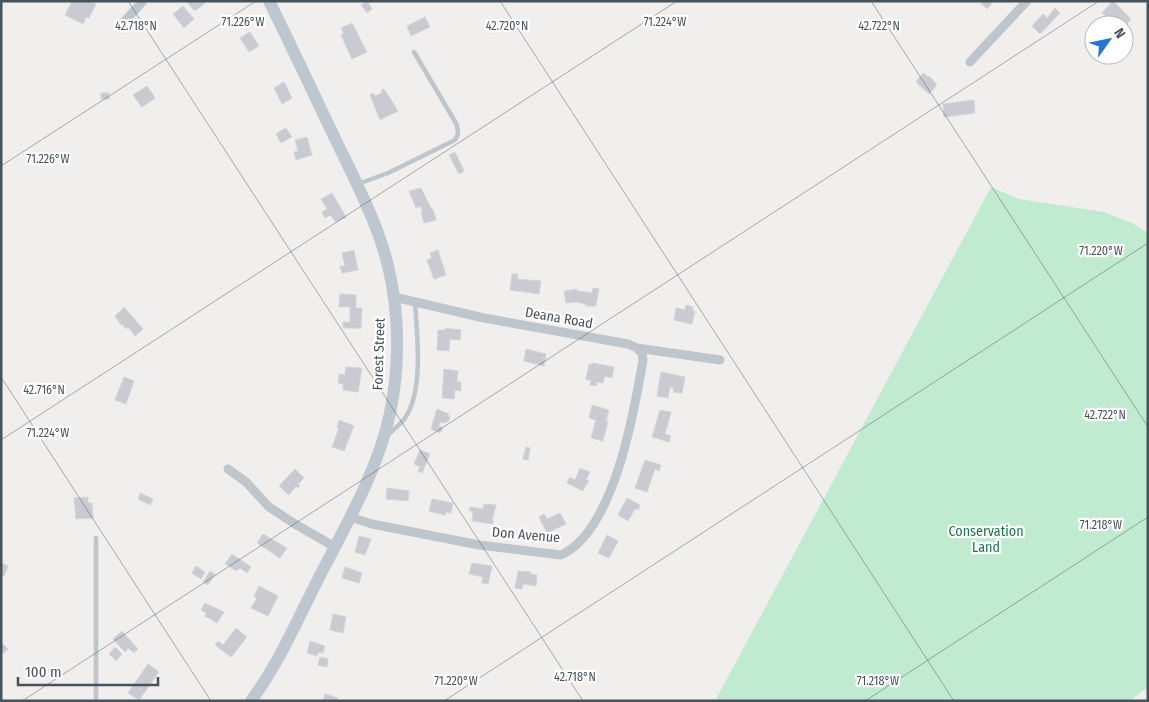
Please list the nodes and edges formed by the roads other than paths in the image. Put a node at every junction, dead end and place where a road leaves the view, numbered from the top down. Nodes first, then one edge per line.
1 (143, 1) edge
2 (269, 1) edge
3 (1028, 1) edge
4 (124, 22) dead end
5 (414, 52) dead end
6 (970, 62) dead end
7 (356, 184) junction
8 (394, 297) junction
9 (415, 302) junction
10 (637, 348) junction
11 (720, 360) dead end
12 (382, 440) junction
13 (228, 468) dead end
14 (350, 517) junction
15 (96, 538) dead end
16 (335, 547) junction
17 (96, 701) edge
18 (251, 701) edge

1 - 4 street
2 - 7 street, Forest Street
3 - 6 street
5 - 7 lane
7 - 8 street, Forest Street
8 - 9 street, Deana Road
8 - 12 street, Forest Street
9 - 10 street, Deana Road
9 - 12 lane
10 - 11 street, Deana Road
10 - 14 street, Don Avenue
12 - 14 street, Forest Street
13 - 16 street
14 - 16 street, Forest Street
15 - 17 lane
16 - 18 street, Forest Street

